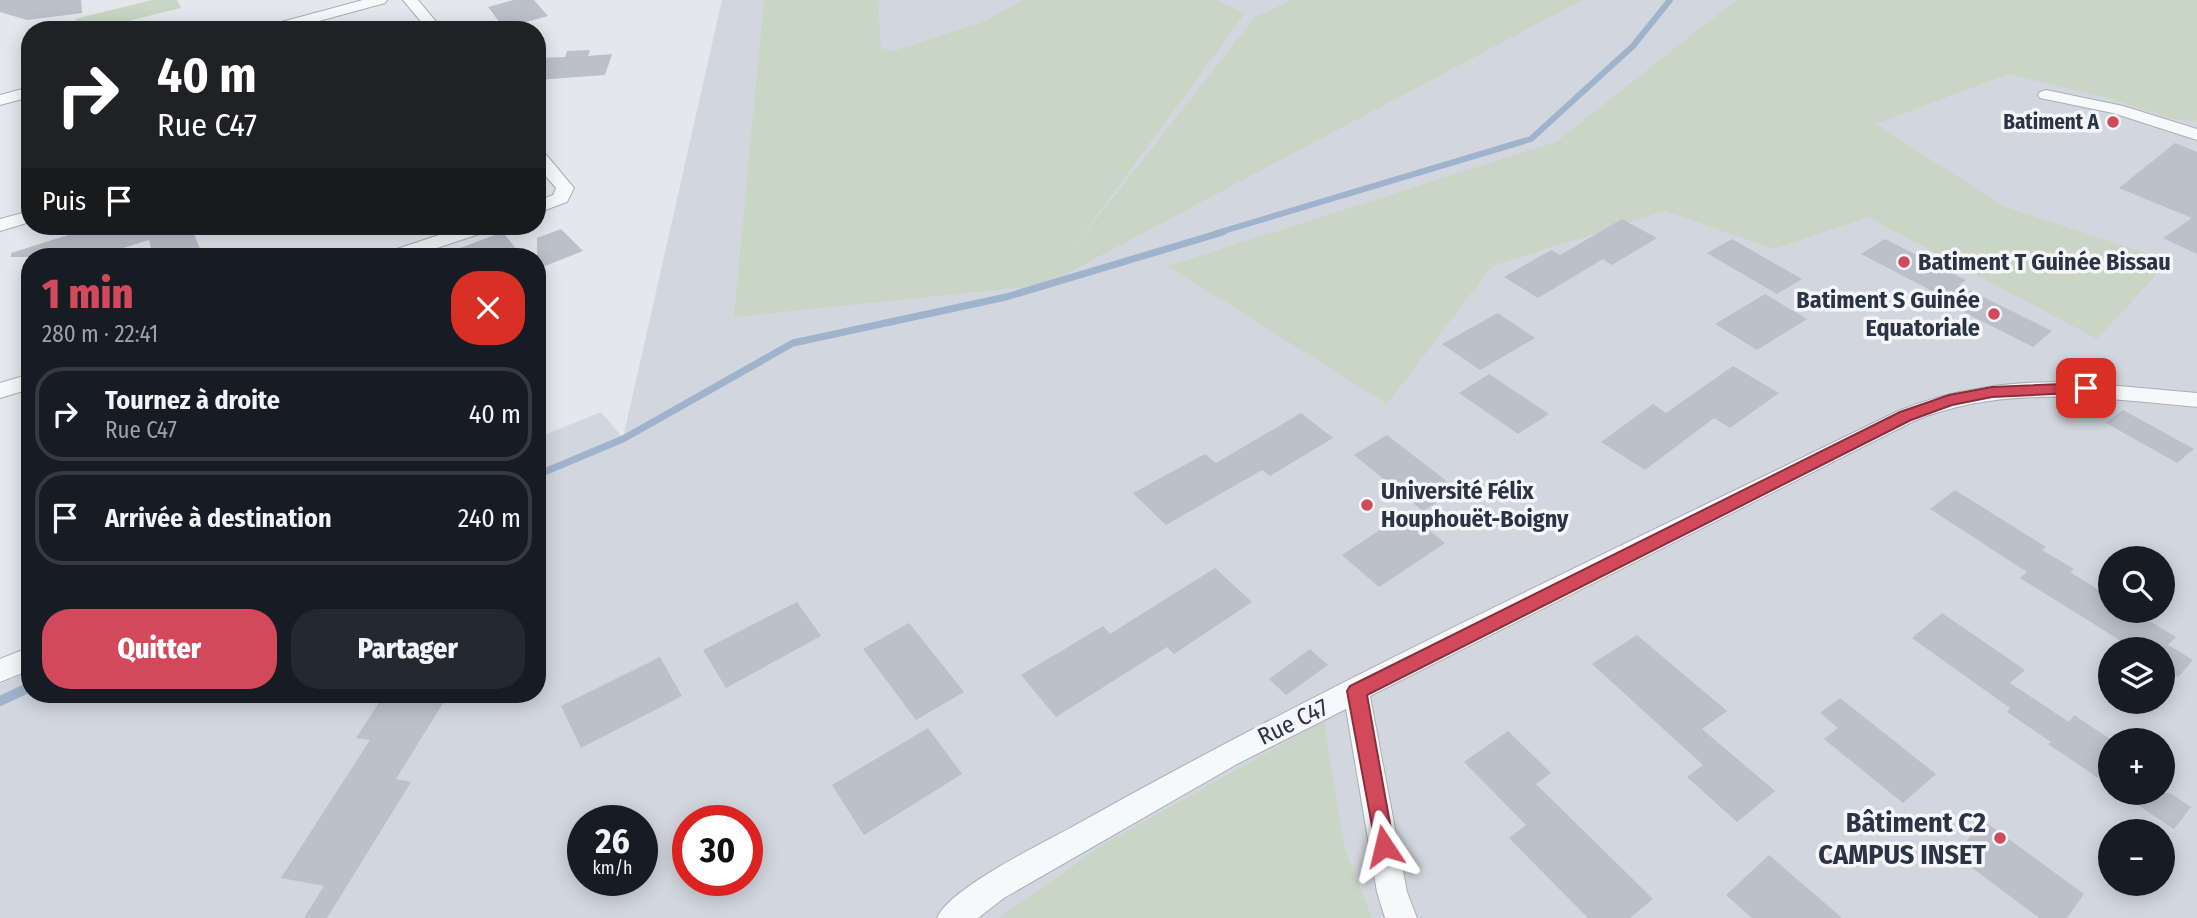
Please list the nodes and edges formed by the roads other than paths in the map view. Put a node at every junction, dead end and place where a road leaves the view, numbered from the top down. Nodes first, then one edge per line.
1 (380, 0) edge
2 (411, 0) edge
3 (302, 21) edge
4 (428, 21) edge
5 (21, 94) edge
6 (2046, 95) dead end
7 (0, 100) edge
8 (2197, 135) edge
9 (546, 166) edge
10 (546, 204) edge
11 (21, 219) edge
12 (0, 225) edge
13 (457, 235) edge
14 (419, 248) edge
15 (21, 384) edge
16 (0, 391) edge
17 (2197, 400) edge
18 (21, 662) edge
19 (0, 671) edge
20 (1356, 691) junction
21 (953, 918) edge
22 (1401, 918) edge

1 - 3 street
2 - 4 street
5 - 7 street
6 - 8 street
9 - 10 street
11 - 12 street
13 - 14 street
15 - 16 street
17 - 20 street, Rue C47
18 - 19 street
20 - 21 street, Rue C47
20 - 22 street

